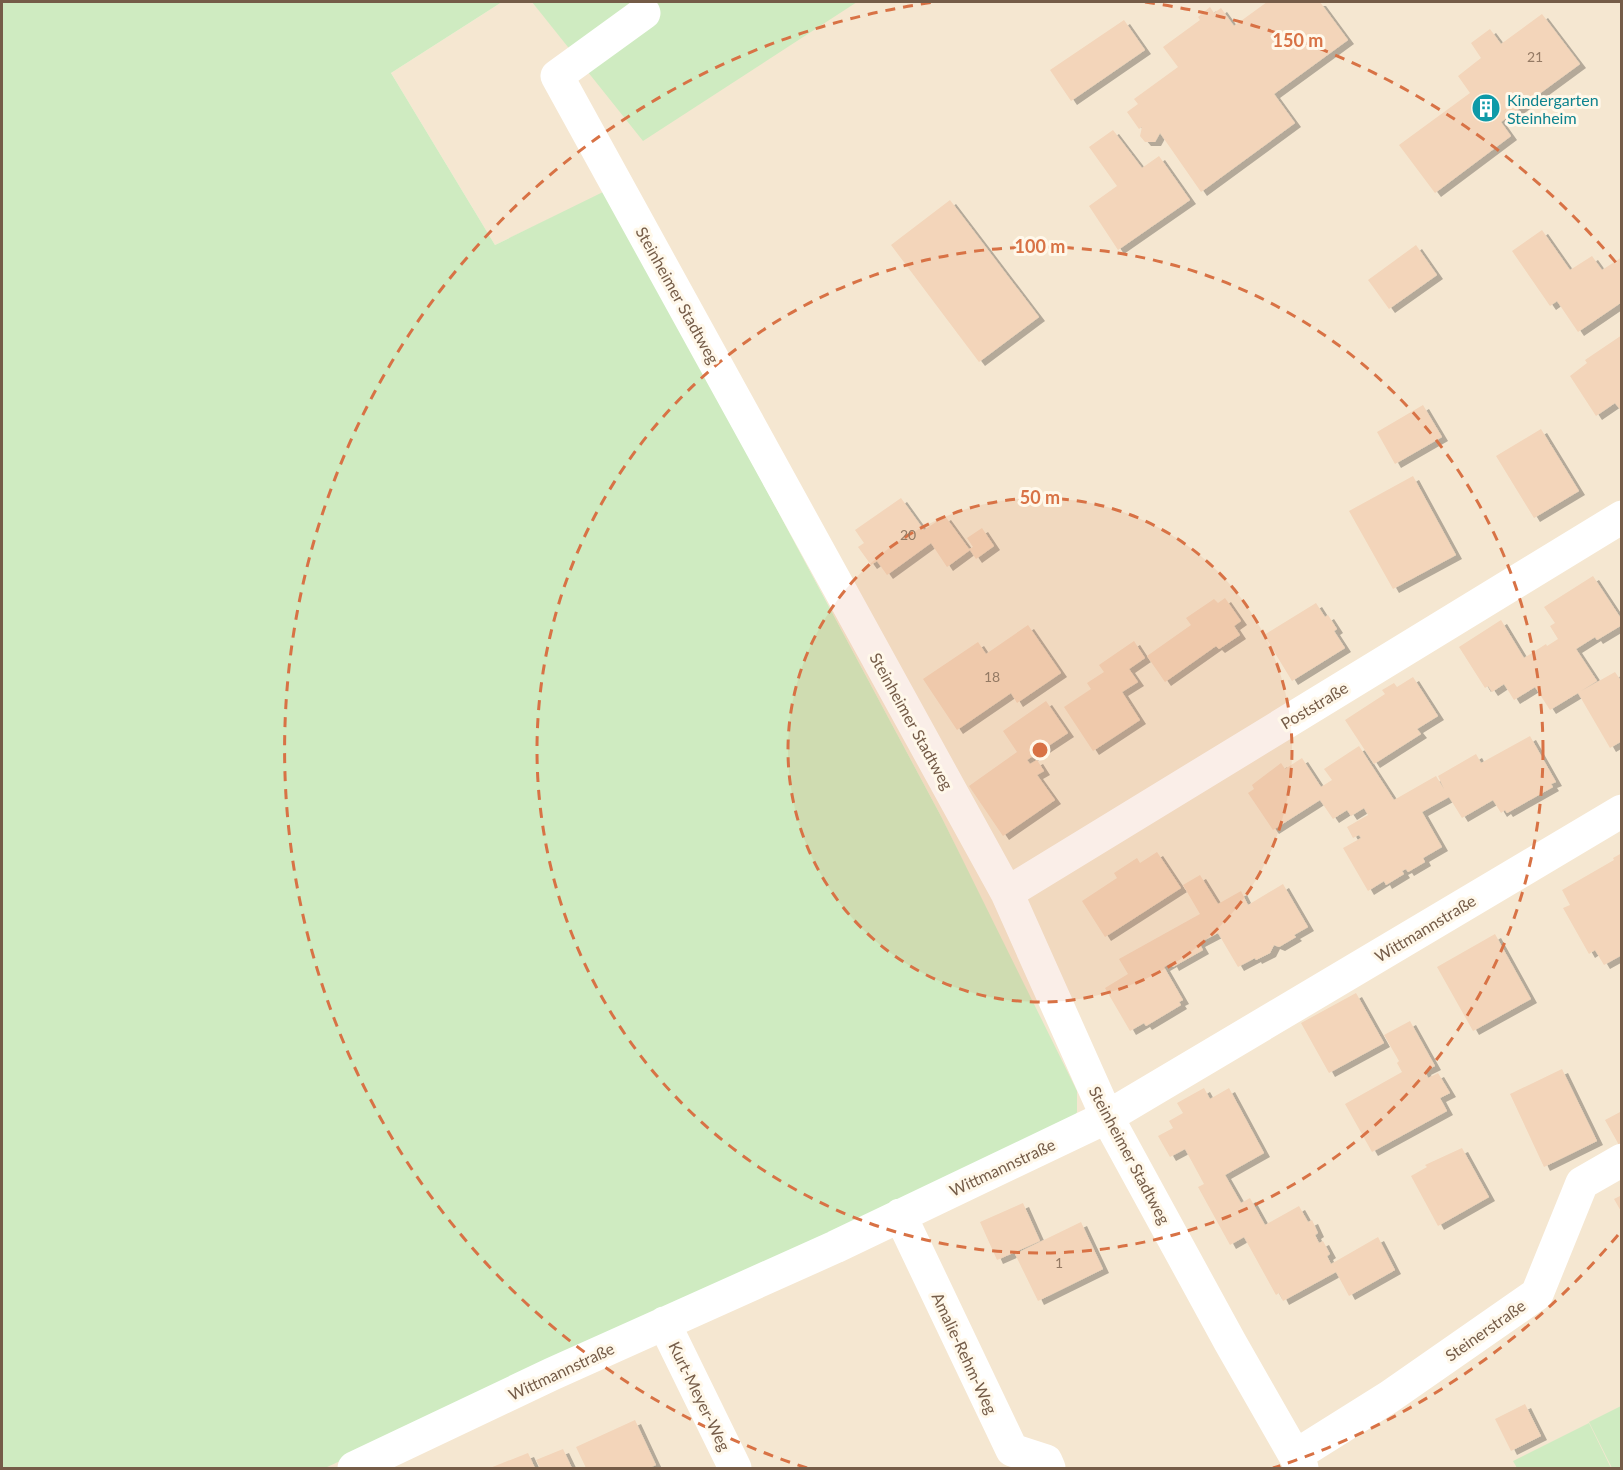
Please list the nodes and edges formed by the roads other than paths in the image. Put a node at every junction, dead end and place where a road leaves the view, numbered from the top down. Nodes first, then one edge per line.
1 (644, 13) dead end
2 (1622, 518) edge
3 (1622, 811) edge
4 (1007, 893) junction
5 (1107, 1117) junction
6 (1622, 1160) edge
7 (900, 1215) junction
8 (664, 1323) junction
9 (1299, 1462) edge
10 (354, 1468) edge
11 (735, 1468) edge
12 (1049, 1468) edge

1 - 4 street, Steinheimer Stadtweg
2 - 4 street, Poststraße
3 - 5 street, Wittmannstraße
4 - 5 street, Steinheimer Stadtweg
5 - 7 street, Wittmannstraße
5 - 9 street, Steinheimer Stadtweg
6 - 9 street, Steinerstraße
7 - 8 street, Wittmannstraße
7 - 12 street, Amalie-Rehm-Weg
8 - 10 street, Wittmannstraße
8 - 11 street, Kurt-Meyer-Weg

